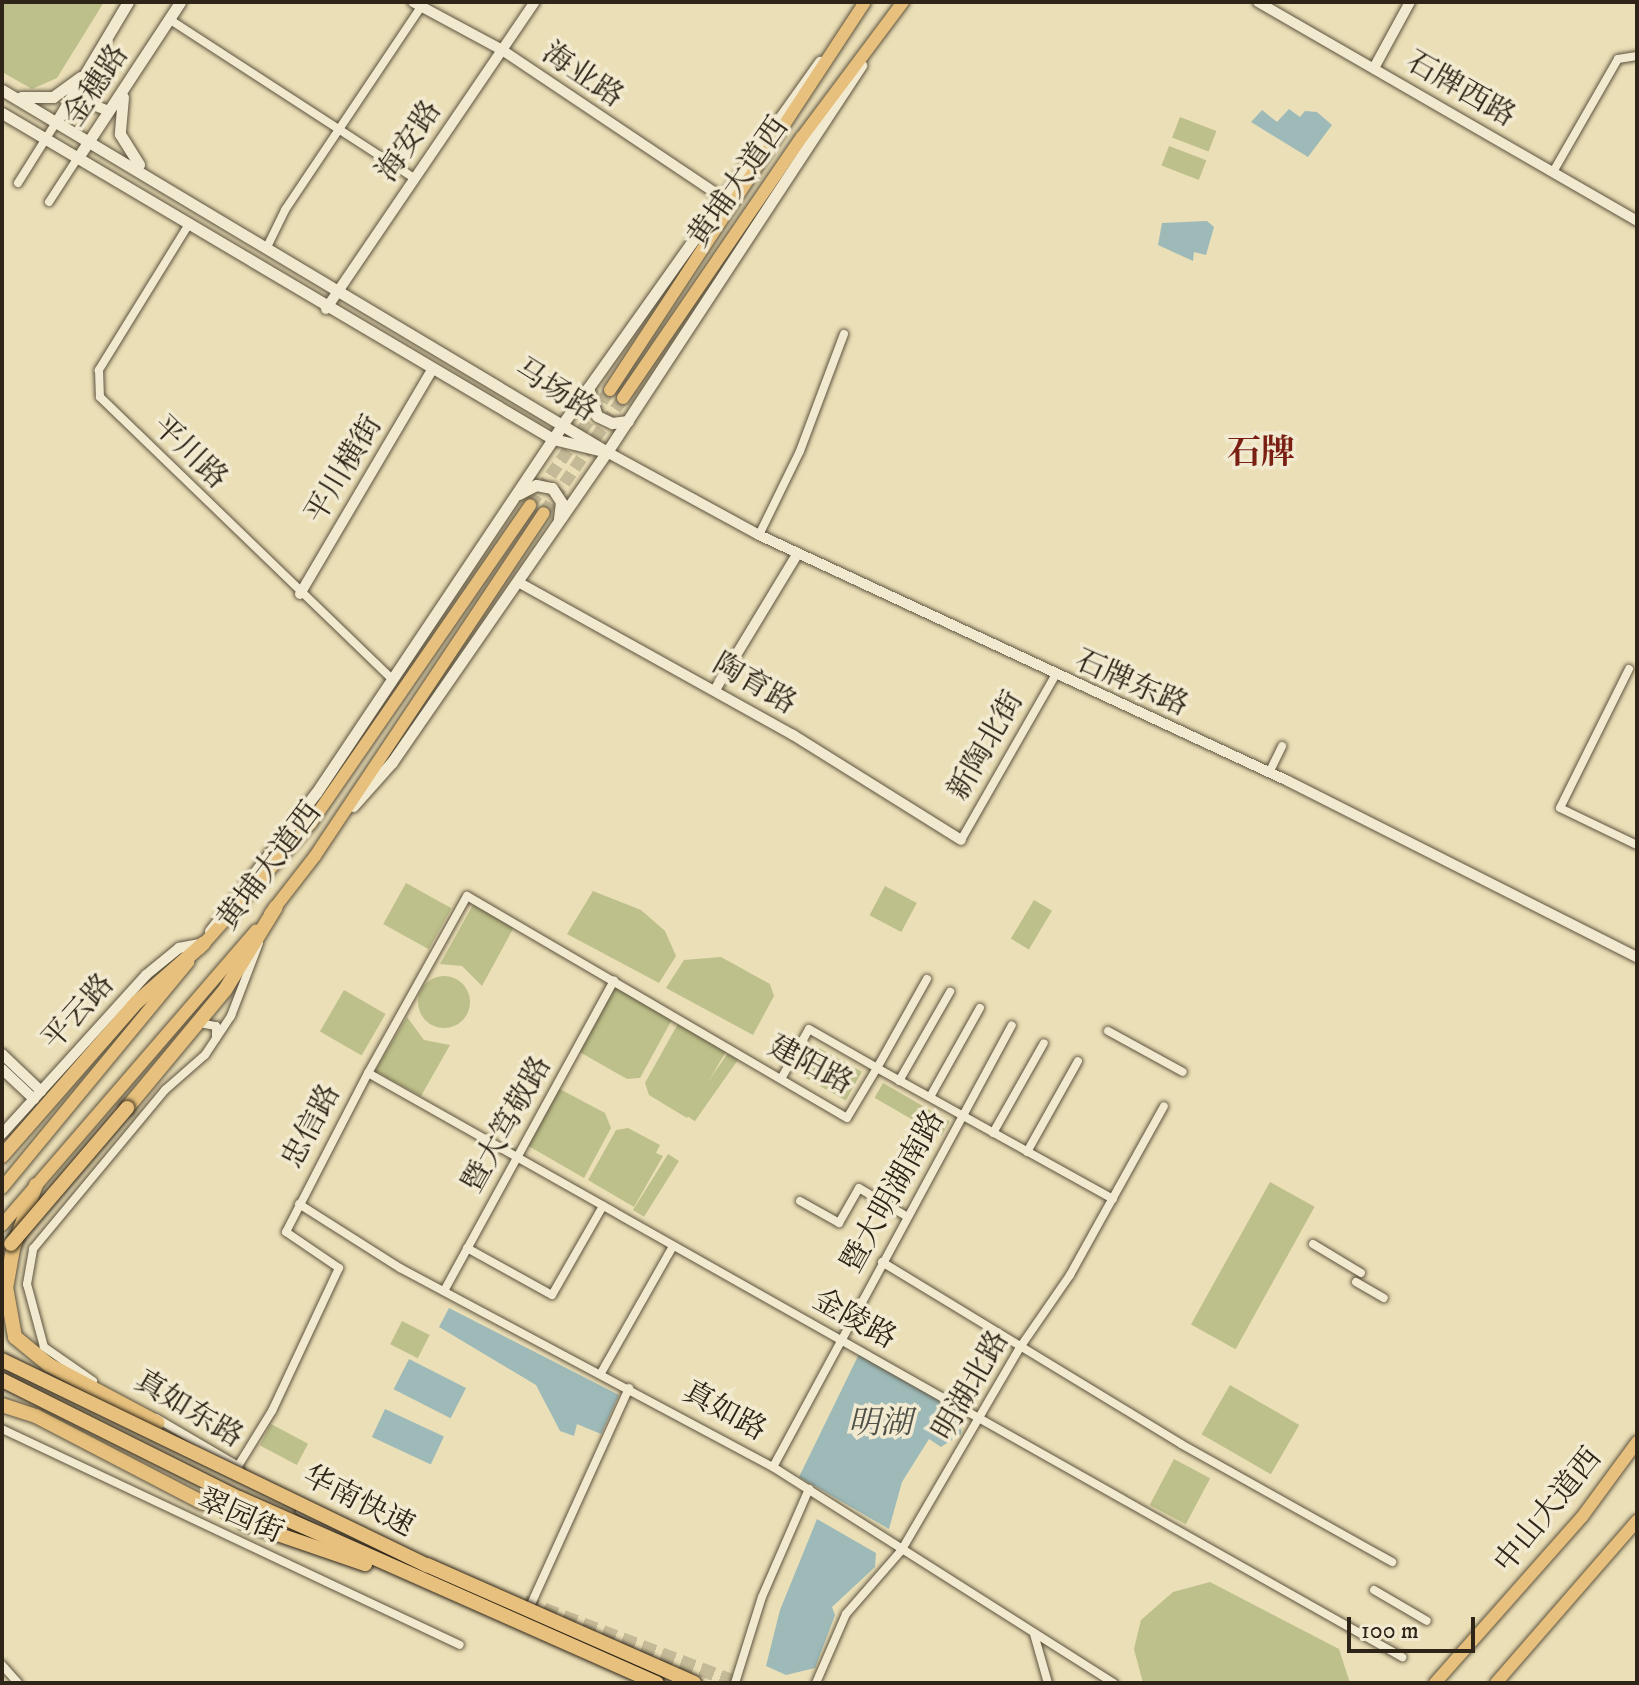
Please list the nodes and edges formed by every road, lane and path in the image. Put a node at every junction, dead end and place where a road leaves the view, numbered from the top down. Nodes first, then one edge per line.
1 (128, 2) edge
2 (180, 2) edge
3 (535, 2) edge
4 (865, 2) edge
5 (903, 2) edge
6 (1258, 2) edge
7 (1410, 2) edge
8 (417, 4) edge
9 (855, 17) junction
10 (169, 19) junction
11 (879, 36) junction
12 (502, 50) junction
13 (1637, 56) edge
14 (1374, 68) junction
15 (91, 69) junction
16 (81, 84) junction
17 (127, 85) junction
18 (12, 95) edge
19 (109, 111) junction
20 (7, 114) edge
21 (57, 121) junction
22 (341, 134) junction
23 (48, 136) junction
24 (89, 141) junction
25 (79, 156) junction
26 (132, 165) junction
27 (1553, 172) junction
28 (148, 173) junction
29 (414, 178) junction
30 (121, 182) junction
31 (18, 183) dead end
32 (720, 196) junction
33 (49, 202) dead end
34 (1637, 221) edge
35 (189, 224) junction
36 (268, 245) junction
37 (310, 272) junction
38 (339, 290) junction
39 (297, 292) junction
40 (326, 309) junction
41 (844, 334) dead end
42 (432, 370) junction
43 (588, 388) junction
44 (610, 390) tunnel mouth
45 (623, 398) tunnel mouth
46 (628, 421) junction
47 (564, 422) junction
48 (553, 439) junction
49 (607, 452) junction
50 (514, 498) junction
51 (530, 505) tunnel mouth
52 (544, 513) tunnel mouth
53 (558, 523) junction
54 (759, 535) junction
55 (798, 553) junction
56 (518, 582) junction
57 (300, 594) junction
58 (1629, 669) dead end
59 (1055, 676) junction
60 (391, 678) junction
61 (715, 690) junction
62 (1282, 746) dead end
63 (1269, 773) junction
64 (335, 827) junction
65 (961, 840) joint
66 (1637, 845) edge
67 (276, 907) junction
68 (262, 935) junction
69 (204, 943) junction
70 (1637, 957) edge
71 (927, 979) dead end
72 (614, 981) junction
73 (950, 992) dead end
74 (980, 1008) dead end
75 (200, 1023) junction
76 (1012, 1025) dead end
77 (1108, 1031) dead end
78 (216, 1039) junction
79 (1044, 1043) dead end
80 (2, 1054) edge
81 (1078, 1061) dead end
82 (877, 1068) junction
83 (2, 1069) edge
84 (1183, 1072) dead end
85 (368, 1073) junction
86 (781, 1079) junction
87 (899, 1081) junction
88 (37, 1095) junction
89 (930, 1097) junction
90 (1164, 1106) dead end
91 (963, 1116) junction
92 (993, 1133) junction
93 (2, 1134) edge
94 (1027, 1152) junction
95 (2, 1156) edge
96 (517, 1157) junction
97 (36, 1185) junction
98 (2, 1188) edge
99 (1113, 1199) junction
100 (800, 1201) dead end
101 (299, 1204) junction
102 (603, 1206) junction
103 (906, 1216) junction
104 (2, 1225) edge
105 (1313, 1244) dead end
106 (673, 1246) junction
107 (467, 1248) junction
108 (5, 1251) edge
109 (882, 1262) junction
110 (444, 1291) junction
111 (1384, 1298) dead end
112 (839, 1339) junction
113 (1021, 1346) junction
114 (2, 1360) edge
115 (601, 1373) junction
116 (2, 1380) edge
117 (629, 1388) junction
118 (2, 1405) edge
119 (977, 1418) junction
120 (2, 1429) edge
121 (1637, 1442) edge
122 (238, 1466) junction
123 (773, 1467) junction
124 (809, 1489) junction
125 (287, 1495) junction
126 (203, 1503) tunnel mouth
127 (1637, 1521) edge
128 (245, 1523) tunnel mouth
129 (901, 1551) junction
130 (1392, 1562) dead end
131 (1374, 1590) dead end
132 (1427, 1621) dead end
133 (526, 1625) junction
134 (1034, 1633) junction
135 (460, 1645) dead end
136 (1402, 1657) dead end
137 (2, 1665) edge
138 (18, 1683) edge
139 (656, 1683) edge
140 (694, 1683) edge
141 (735, 1683) edge
142 (816, 1683) edge
143 (1048, 1683) edge
144 (1114, 1683) edge
145 (1435, 1683) edge
146 (1496, 1683) edge

1 - 15 main road, 金穗路
2 - 10 main road, 金穗路
3 - 12 street, 海安路
4 - 9 main road, 黄埔大道西
5 - 11 main road, 黄埔大道西
6 - 14 street, 石牌西路
7 - 14 street
8 - 12 street, 海业路
8 - 22 street
9 - 32 main road
9 - 44 main road, 黄埔大道西
10 - 17 main road, 金穗路
10 - 22 street
11 - 45 main road, 黄埔大道西
11 - 46 main road
12 - 29 street, 海安路
12 - 32 street, 海业路
13 - 27 street
14 - 27 street, 石牌西路
15 - 16 main road, 金穗路
15 - 18 main road
16 - 19 street
16 - 21 main road, 金穗路
17 - 19 main road, 金穗路
17 - 28 main road
18 - 20 street
18 - 21 main road, 马场路
19 - 24 main road, 金穗路
20 - 23 main road, 马场路
21 - 23 street
21 - 24 main road, 马场路
22 - 29 street
22 - 36 street
23 - 25 main road, 马场路
23 - 31 street
24 - 25 main road, 金穗路
24 - 26 main road, 马场路
25 - 30 main road, 马场路
25 - 33 street
26 - 28 main road, 马场路
26 - 30 street
27 - 34 street, 石牌西路
28 - 36 main road, 马场路
29 - 38 street, 海安路
30 - 35 main road, 马场路
32 - 43 main road
35 - 39 main road, 马场路
35 - 57 street, 平川路
36 - 37 main road, 马场路
37 - 38 main road, 马场路
37 - 39 street
38 - 40 street, 海安路
38 - 47 main road, 马场路
39 - 40 main road, 马场路
40 - 42 main road, 马场路
41 - 54 street
42 - 48 main road, 马场路
42 - 57 street, 平川横街
43 - 46 main road
43 - 47 main road
46 - 49 main road
47 - 48 main road
47 - 49 main road, 马场路
48 - 49 main road, 马场路
48 - 50 main road
49 - 53 main road
49 - 54 street, 石牌东路
50 - 53 main road
50 - 60 main road
51 - 69 main road, 黄埔大道西
52 - 64 main road, 黄埔大道西
53 - 56 main road
54 - 55 street, 石牌东路
55 - 59 street, 石牌东路
55 - 61 street
56 - 61 street, 陶育路
56 - 64 main road
57 - 60 street, 平川路
58 - 66 street
59 - 63 street, 石牌东路
59 - 65 street, 新陶北街
60 - 69 main road
61 - 65 street, 陶育路
62 - 63 street
63 - 70 street, 石牌东路
64 - 67 main road, 黄埔大道西
67 - 68 highway
67 - 97 main road, 黄埔大道西
68 - 75 highway
68 - 78 street
69 - 88 street, 平云路
69 - 95 highway
69 - 98 main road, 黄埔大道西
71 - 82 street
72 - 85 street, 建阳路
72 - 86 street, 建阳路
72 - 96 street, 暨大笃敬路
73 - 87 street
74 - 89 street
75 - 78 street
75 - 108 highway, bridge
76 - 91 street, 暨大明湖南路
77 - 84 street
78 - 122 street, 真如东路
79 - 92 street
80 - 88 street
81 - 94 street
82 - 86 street, 建阳路
82 - 86 street
82 - 87 street, 建阳路
83 - 88 street
85 - 96 street, 金陵路
85 - 101 street, 忠信路
87 - 89 street, 建阳路
88 - 93 street, 平云路
89 - 91 street, 建阳路
90 - 99 street, 明湖北路
91 - 92 street, 建阳路
91 - 103 street, 暨大明湖南路
92 - 94 street, 建阳路
94 - 99 street, 建阳路
96 - 102 street, 金陵路
96 - 107 street, 暨大笃敬路
97 - 104 main road, 黄埔大道西
97 - 125 highway, bridge
99 - 113 street, 明湖北路
100 - 103 street
101 - 110 street, 真如路
101 - 122 street, 忠信路
102 - 106 street, 金陵路
102 - 107 street
103 - 109 street, 暨大明湖南路
105 - 111 street
106 - 112 street, 金陵路
106 - 115 street
107 - 110 street, 暨大笃敬路
109 - 112 street, 暨大明湖南路
109 - 113 street
110 - 115 street, 真如路
112 - 119 street, 金陵路
112 - 123 street, 暨大明湖南路
113 - 119 street, 明湖北路
113 - 130 street
114 - 125 highway, 华南快速, bridge
115 - 117 street, 真如路
116 - 133 highway, 华南快速, bridge
117 - 123 street, 真如路
117 - 133 street
118 - 126 highway
119 - 129 street, 明湖北路
119 - 136 street, 金陵路
120 - 135 street, 翠园街
121 - 145 main road, 中山大道西
122 - 133 street, 真如东路
123 - 124 street, 真如路
124 - 129 street, 真如路
124 - 141 street
125 - 140 highway, 华南快速, bridge
127 - 146 main road
128 - 133 highway, bridge
129 - 134 street, 真如路
129 - 142 street, 明湖北路
131 - 132 street
133 - 139 highway, 华南快速, bridge
134 - 143 street
134 - 144 street, 真如路
137 - 138 street

